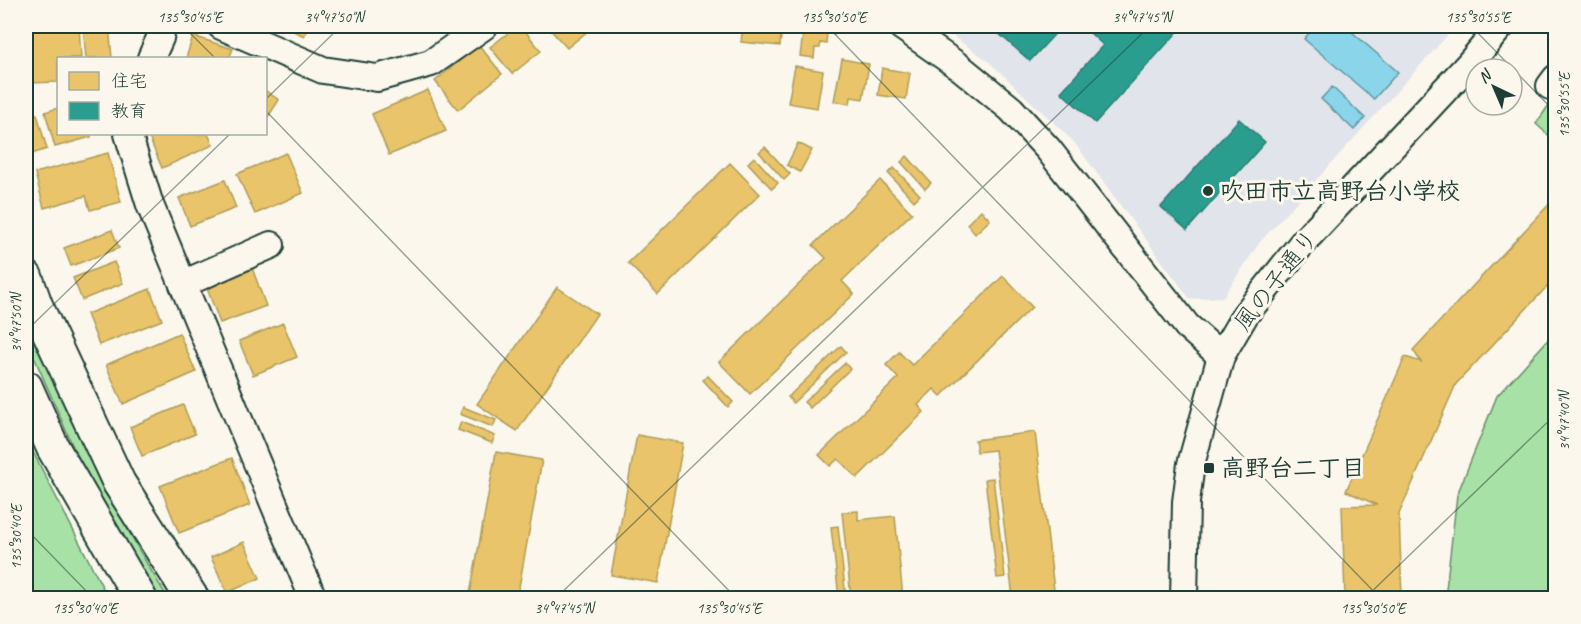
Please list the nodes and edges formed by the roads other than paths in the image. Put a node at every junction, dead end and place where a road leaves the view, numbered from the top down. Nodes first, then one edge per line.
1 (162, 26) edge
2 (221, 26) edge
3 (484, 26) edge
4 (901, 26) edge
5 (1501, 26) edge
6 (151, 57) edge
7 (128, 135) edge
8 (271, 245) dead end
9 (26, 277) edge
10 (183, 284) junction
11 (1221, 356) junction
12 (26, 387) edge
13 (140, 598) edge
14 (192, 598) edge
15 (313, 598) edge
16 (1184, 598) edge

1 - 6 street
2 - 3 street
4 - 11 street
5 - 11 street, 風の子通り
7 - 10 street
8 - 10 street
9 - 14 main road
10 - 15 street
11 - 16 street, 風の子通り
12 - 13 main road

